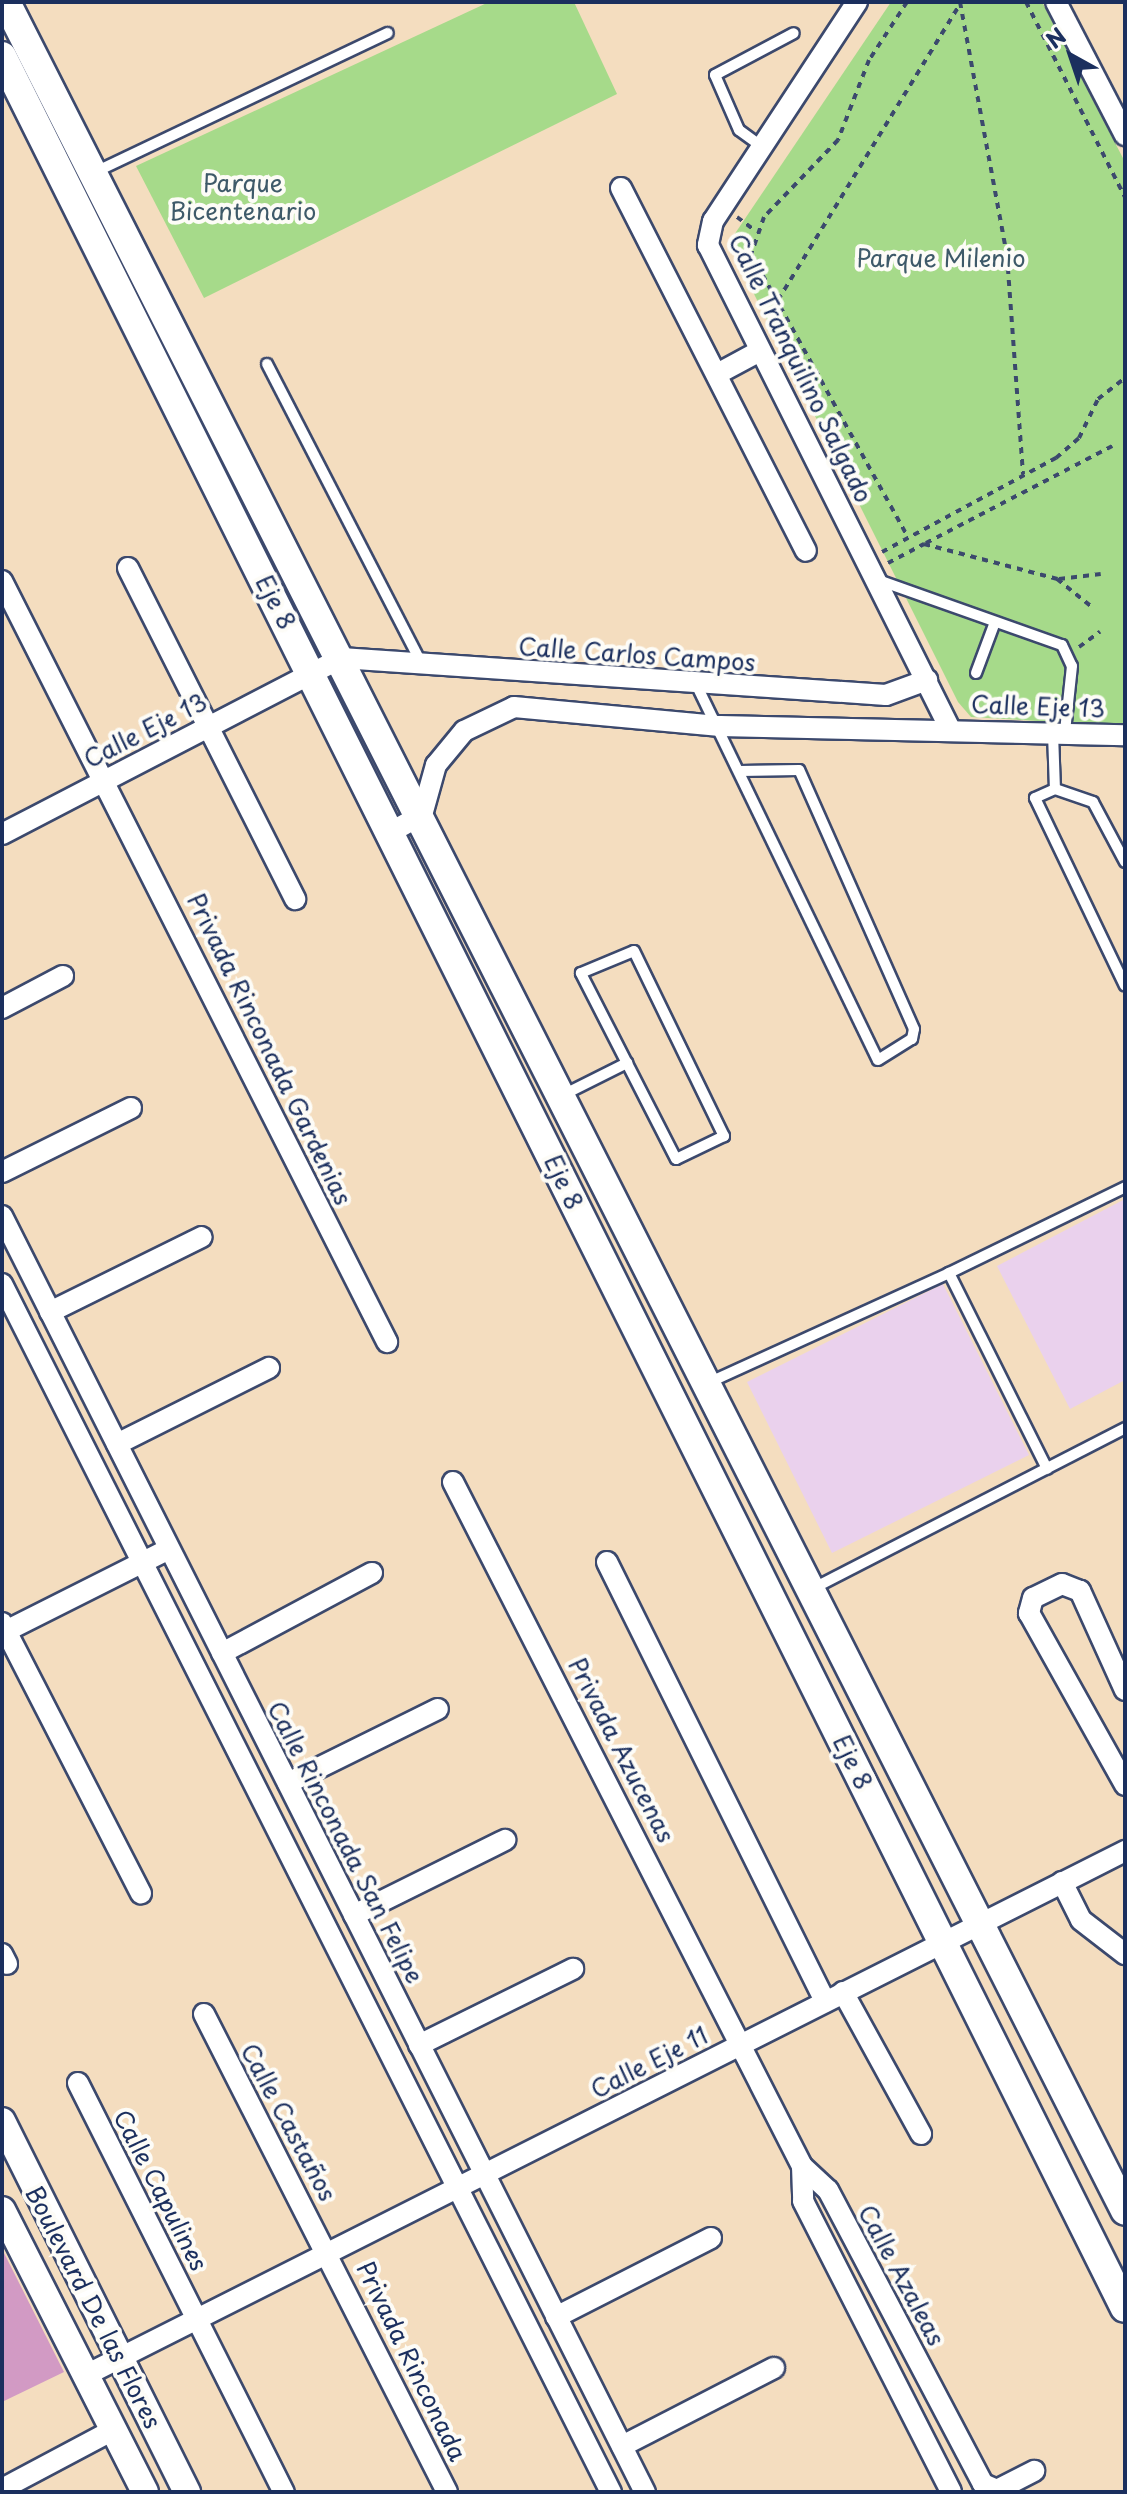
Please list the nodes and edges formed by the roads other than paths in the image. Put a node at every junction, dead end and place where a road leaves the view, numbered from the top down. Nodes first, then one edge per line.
1 (6, 2) edge
2 (857, 2) edge
3 (1056, 2) edge
4 (388, 33) dead end
5 (794, 33) dead end
6 (2, 56) edge
7 (1125, 135) edge
8 (761, 146) junction
9 (93, 173) junction
10 (621, 188) dead end
11 (758, 352) junction
12 (267, 364) dead end
13 (719, 373) junction
14 (806, 551) dead end
15 (128, 568) dead end
16 (871, 571) junction
17 (2, 581) edge
18 (995, 622) junction
19 (341, 658) junction
20 (422, 664) junction
21 (311, 672) junction
22 (976, 673) dead end
23 (927, 680) junction
24 (697, 686) junction
25 (210, 725) junction
26 (720, 726) junction
27 (950, 729) junction
28 (1059, 732) junction
29 (1125, 735) edge
30 (740, 771) junction
31 (106, 779) junction
32 (1055, 789) junction
33 (422, 815) junction
34 (391, 832) junction
35 (2, 834) edge
36 (1125, 862) edge
37 (295, 899) dead end
38 (63, 976) dead end
39 (1125, 986) edge
40 (2, 1008) edge
41 (627, 1063) junction
42 (563, 1095) junction
43 (131, 1108) dead end
44 (2, 1172) edge
45 (1125, 1187) edge
46 (2, 1216) edge
47 (202, 1237) dead end
48 (949, 1273) junction
49 (2, 1284) edge
50 (50, 1312) junction
51 (387, 1342) dead end
52 (269, 1368) dead end
53 (708, 1383) junction
54 (1125, 1428) edge
55 (117, 1444) junction
56 (1047, 1469) junction
57 (453, 1482) dead end
58 (169, 1549) junction
59 (607, 1562) dead end
60 (142, 1563) junction
61 (372, 1573) dead end
62 (812, 1589) junction
63 (3, 1629) edge
64 (222, 1653) junction
65 (1125, 1690) edge
66 (438, 1709) dead end
67 (288, 1783) junction
68 (1125, 1785) edge
69 (505, 1840) dead end
70 (1125, 1851) edge
71 (1062, 1882) junction
72 (141, 1893) dead end
73 (354, 1915) junction
74 (979, 1923) junction
75 (942, 1942) junction
76 (1125, 1954) edge
77 (573, 1969) dead end
78 (834, 1997) junction
79 (204, 2014) dead end
80 (744, 2043) junction
81 (419, 2045) junction
82 (78, 2083) dead end
83 (2, 2121) edge
84 (921, 2134) dead end
85 (802, 2166) junction
86 (484, 2174) junction
87 (457, 2188) junction
88 (2, 2210) edge
89 (1125, 2211) edge
90 (711, 2238) dead end
91 (329, 2253) junction
92 (1125, 2308) edge
93 (556, 2317) junction
94 (198, 2320) junction
95 (121, 2359) junction
96 (774, 2368) dead end
97 (86, 2375) junction
98 (113, 2430) junction
99 (622, 2446) junction
100 (1034, 2471) dead end
101 (2, 2489) edge
102 (145, 2492) edge
103 (187, 2492) edge
104 (284, 2492) edge
105 (447, 2492) edge
106 (611, 2492) edge
107 (645, 2492) edge
108 (951, 2492) edge

1 - 9 main road, Eje 8
2 - 8 street, Calle Tranquilino Salgado
3 - 7 street
4 - 9 lane
5 - 8 lane
6 - 21 main road, Eje 8
8 - 11 street, Calle Tranquilino Salgado
9 - 19 main road, Eje 8
10 - 13 street
11 - 13 street
11 - 16 street, Calle Tranquilino Salgado
12 - 20 lane
13 - 14 street
15 - 25 street
16 - 18 lane
16 - 23 street, Calle Tranquilino Salgado
17 - 31 street, Privada Rinconada Gardenias
18 - 22 lane
18 - 28 lane
19 - 20 street, Calle Carlos Campos
19 - 21 street, Calle Eje 13
19 - 33 main road, Eje 8
20 - 24 street, Calle Carlos Campos
21 - 25 street, Calle Eje 13
21 - 34 main road, Eje 8
23 - 24 street, Calle Carlos Campos
23 - 27 street, Calle Tranquilino Salgado
24 - 26 lane
25 - 31 street, Calle Eje 13
25 - 37 street
26 - 27 street
26 - 30 lane
26 - 33 street
27 - 28 street, Calle Eje 13
28 - 29 street, Calle Eje 13
28 - 32 lane
30 - 30 lane
31 - 35 street, Calle Eje 13
31 - 51 street, Privada Rinconada Gardenias
32 - 36 lane
32 - 39 lane
33 - 34 street
33 - 42 main road, Eje 8
34 - 75 main road, Eje 8
38 - 40 street
41 - 41 lane
41 - 42 lane
42 - 53 main road, Eje 8
43 - 44 street
45 - 48 lane
46 - 50 street, Calle Rinconada San Felipe
47 - 50 street
48 - 53 lane
48 - 56 lane
49 - 60 street
50 - 55 street, Calle Rinconada San Felipe
52 - 55 street
53 - 62 main road, Eje 8
54 - 56 lane
55 - 58 street, Calle Rinconada San Felipe
56 - 62 lane
57 - 80 street, Privada Azucenas
58 - 60 street
58 - 64 street, Calle Rinconada San Felipe
59 - 78 street
60 - 63 street
60 - 87 street
61 - 64 street
62 - 74 main road, Eje 8
63 - 72 street
64 - 67 street, Calle Rinconada San Felipe
65 - 68 street
66 - 67 street
67 - 73 street, Calle Rinconada San Felipe
69 - 73 street
70 - 71 street, Calle Eje 11
71 - 74 street, Calle Eje 11
71 - 76 street
73 - 81 street, Calle Rinconada San Felipe
74 - 75 street, Calle Eje 11
74 - 89 main road, Eje 8
75 - 78 street, Calle Eje 11
75 - 92 main road, Eje 8
77 - 81 street
78 - 80 street, Calle Eje 11
78 - 84 street
79 - 91 street, Calle Castaños
80 - 85 street, Calle Azaleas
80 - 86 street, Calle Eje 11
81 - 86 street, Calle Rinconada San Felipe
82 - 94 street, Calle Capulines
83 - 95 street, Boulevard De las Flores
85 - 100 street, Calle Azaleas
85 - 108 street
86 - 87 street, Calle Eje 11
86 - 93 street, Calle Rinconada San Felipe
87 - 91 street, Calle Eje 11
87 - 106 street
88 - 97 street, Boulevard De las Flores
90 - 93 street
91 - 94 street, Calle Eje 11
91 - 105 street, Privada Rinconada
93 - 99 street, Calle Rinconada San Felipe
94 - 95 street, Calle Eje 11
94 - 104 street
95 - 97 street, Calle Eje 11
95 - 103 street, Boulevard De las Flores
96 - 99 street
97 - 98 street, Boulevard De las Flores
98 - 101 street
98 - 102 street, Boulevard De las Flores
99 - 107 street, Calle Rinconada San Felipe

